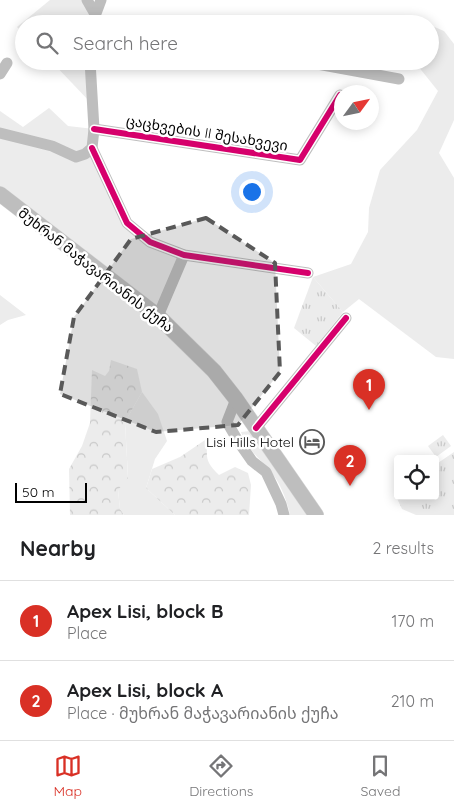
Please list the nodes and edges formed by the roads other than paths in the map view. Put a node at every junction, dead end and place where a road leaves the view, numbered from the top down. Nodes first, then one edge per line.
1 (86, 0) edge
2 (101, 0) edge
3 (92, 15) edge
4 (96, 15) edge
5 (7, 63) dead end
6 (91, 70) edge
7 (347, 70) edge
8 (0, 74) edge
9 (399, 80) dead end
10 (334, 105) edge
11 (94, 129) junction
12 (0, 133) edge
13 (92, 148) junction
14 (0, 194) edge
15 (184, 254) junction
16 (308, 274) dead end
17 (158, 316) junction
18 (346, 318) dead end
19 (236, 398) junction
20 (256, 428) junction
21 (284, 515) edge
22 (316, 515) edge

1 - 3 street
2 - 4 street
5 - 8 street
6 - 11 street
7 - 9 street
10 - 11 street, ცაცხვების II შესახვევი
11 - 13 street
12 - 13 street
13 - 15 street
14 - 17 main road, მუხრან მაჭავარიანის ქუჩა
15 - 16 street
15 - 17 street
17 - 19 main road, მუხრან მაჭავარიანის ქუჩა
18 - 20 street
19 - 20 main road, მუხრან მაჭავარიანის ქუჩა
19 - 21 street
20 - 22 main road, მუხრან მაჭავარიანის ქუჩა

